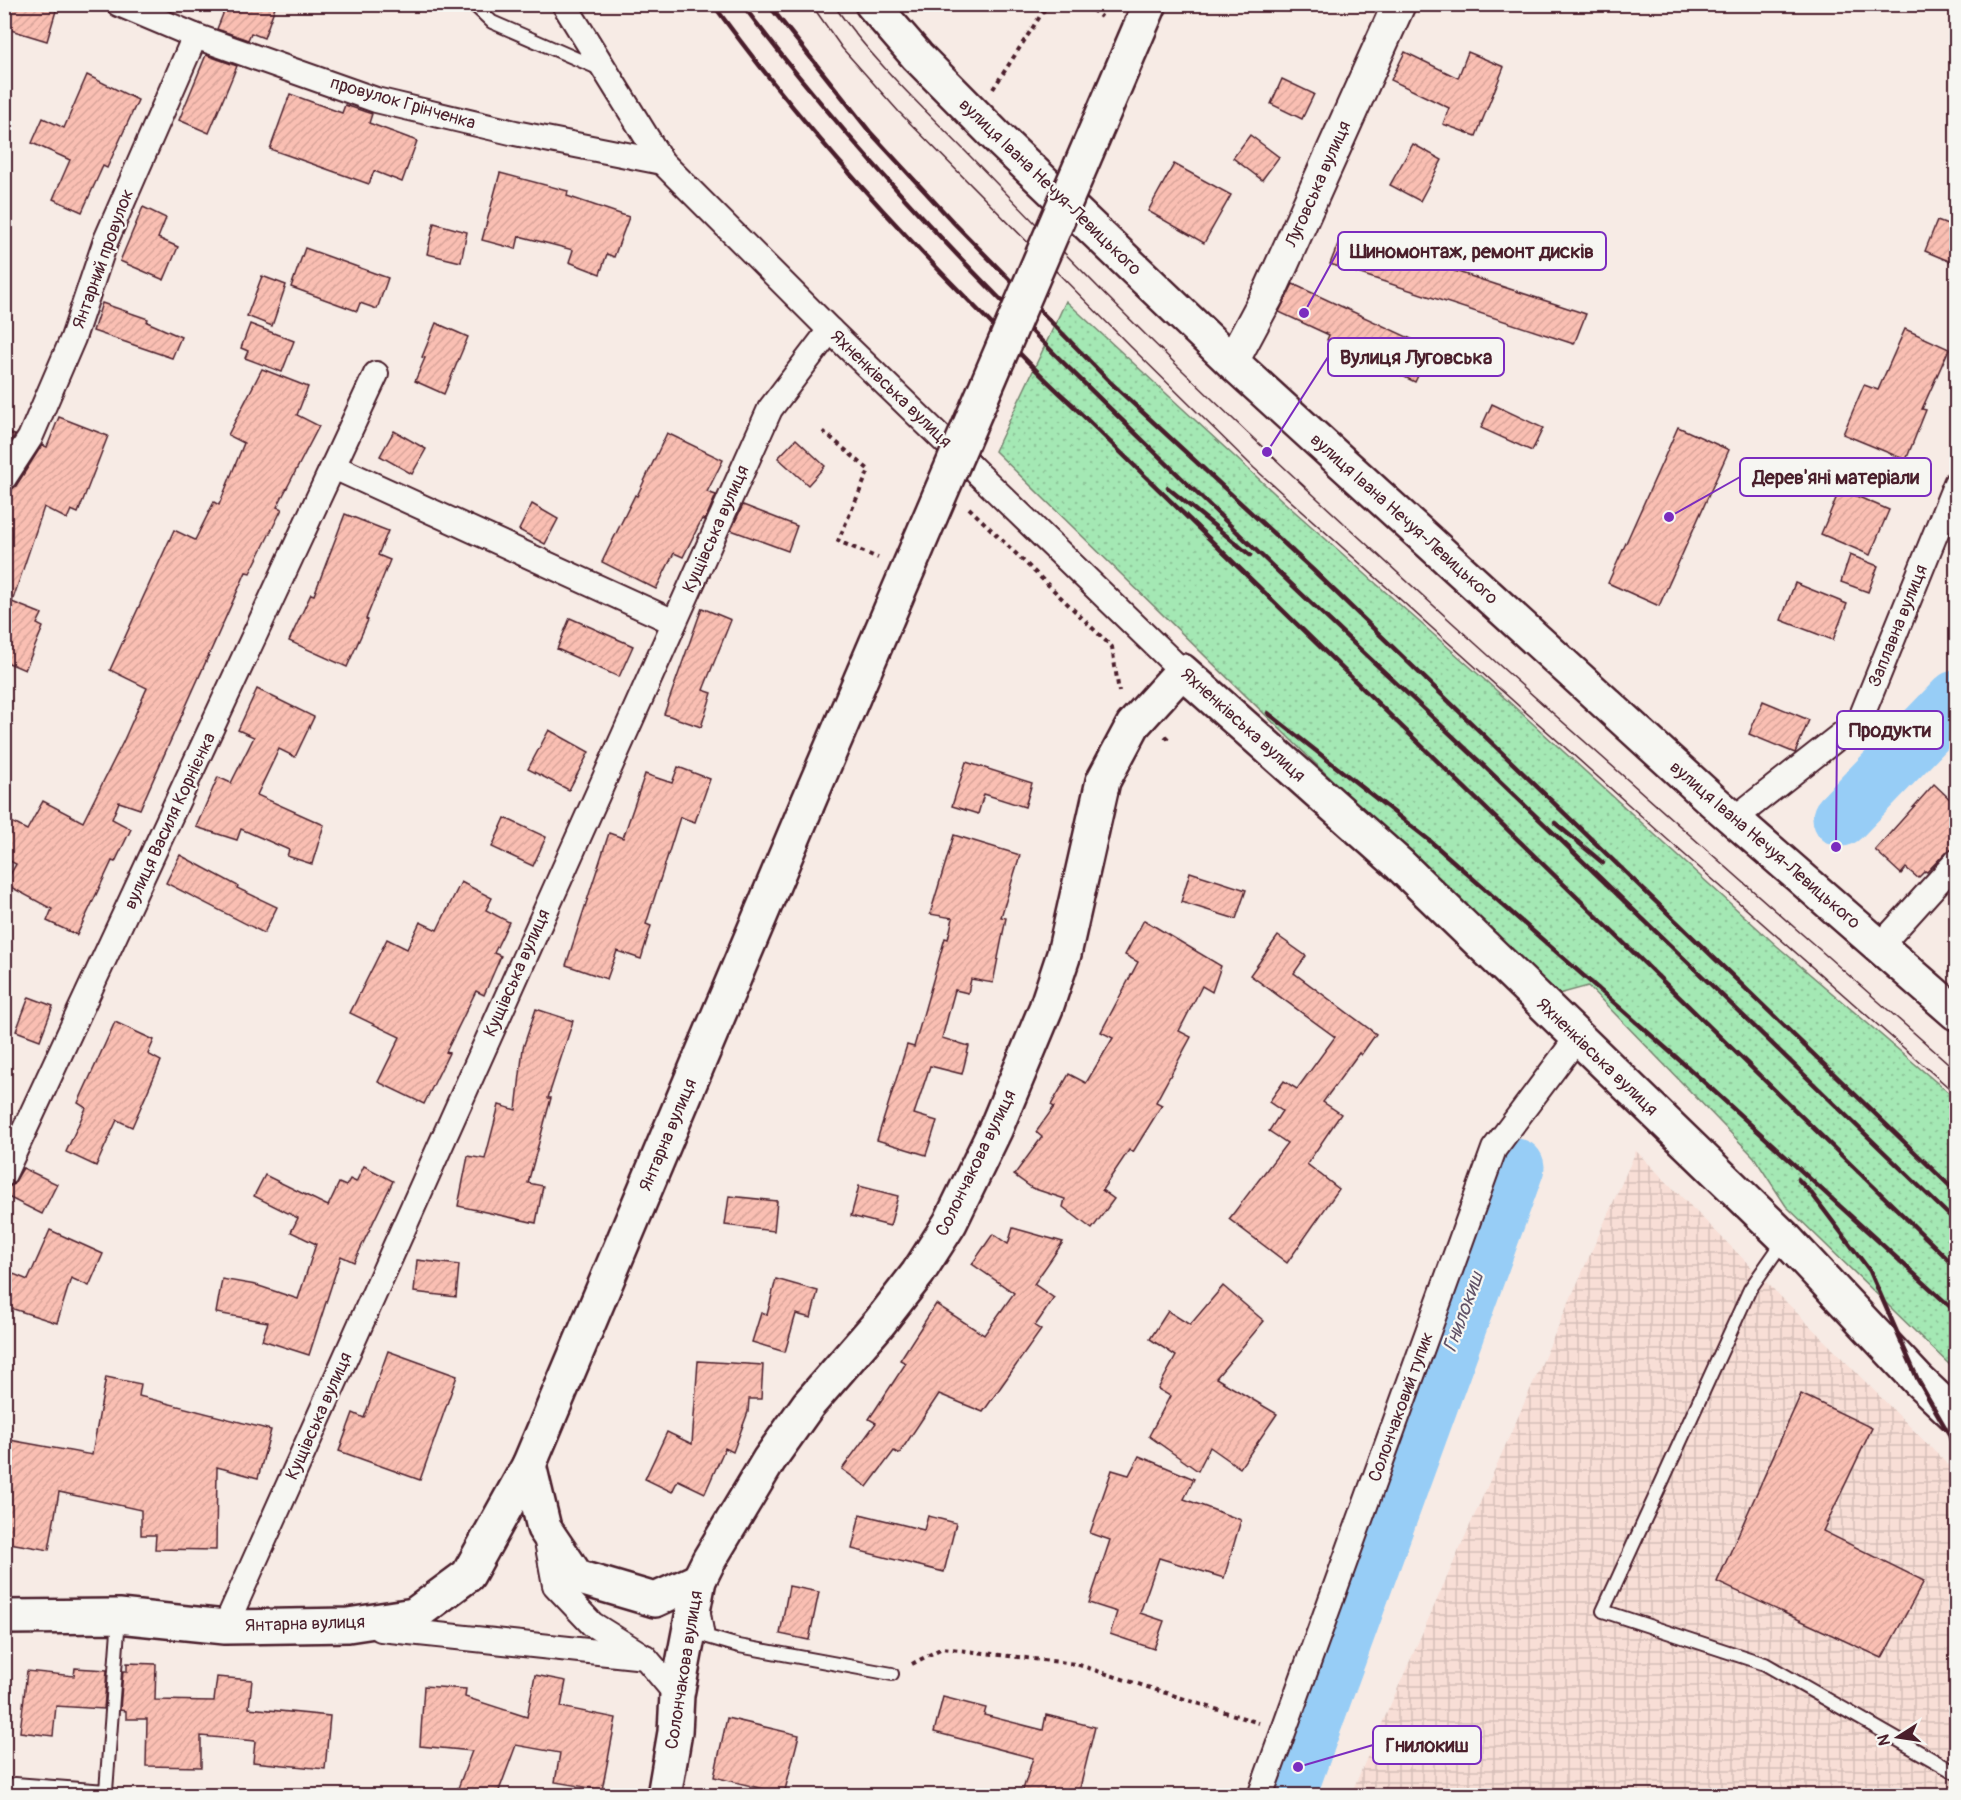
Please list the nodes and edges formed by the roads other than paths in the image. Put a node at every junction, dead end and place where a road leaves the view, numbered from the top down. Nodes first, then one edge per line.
1 (118, 4) edge
2 (473, 4) edge
3 (564, 4) edge
4 (872, 4) edge
5 (1150, 4) edge
6 (1399, 4) edge
7 (195, 36) junction
8 (607, 72) junction
9 (662, 162) junction
10 (830, 330) junction
11 (1232, 362) junction
12 (376, 374) dead end
13 (334, 467) junction
14 (4, 478) edge
15 (1956, 483) edge
16 (674, 622) junction
17 (1182, 671) junction
18 (1734, 819) junction
19 (1956, 862) edge
20 (1880, 946) junction
21 (1956, 1013) edge
22 (1577, 1038) junction
23 (4, 1174) edge
24 (1785, 1238) junction
25 (1956, 1416) edge
26 (529, 1466) junction
27 (544, 1528) junction
28 (699, 1580) junction
29 (119, 1616) junction
30 (4, 1617) edge
31 (348, 1625) junction
32 (225, 1627) junction
33 (645, 1658) junction
34 (892, 1674) road end
35 (677, 1695) junction
36 (1956, 1773) edge
37 (15, 1784) dead end
38 (664, 1796) edge
39 (1260, 1796) edge

1 - 7 street, провулок Грінченка
2 - 8 lane
3 - 8 street, Яхненківська вулиця
4 - 11 main road, вулиця Івана Нечуя-Левицького
5 - 26 main road, Янтарна вулиця, bridge
6 - 11 street, Луговська вулиця
7 - 9 street, провулок Грінченка
7 - 14 street, Янтарний провулок
8 - 9 street, Яхненківська вулиця
9 - 10 street, Яхненківська вулиця
10 - 16 street, Кущівська вулиця
10 - 17 street, Яхненківська вулиця
11 - 18 main road, вулиця Івана Нечуя-Левицького
12 - 13 street, вулиця Василя Корнієнка
13 - 16 street
13 - 23 street, вулиця Василя Корнієнка
15 - 18 street, Заплавна вулиця
16 - 32 street, Кущівська вулиця
17 - 22 main road, Яхненківська вулиця
17 - 28 main road, Солончакова вулиця
18 - 20 main road, вулиця Івана Нечуя-Левицького
19 - 20 street
20 - 21 main road, вулиця Івана Нечуя-Левицького
22 - 24 main road, Яхненківська вулиця
22 - 39 street, Солончаковий тупик
24 - 25 main road, Яхненківська вулиця
24 - 36 lane
26 - 27 main road
26 - 31 main road, Янтарна вулиця
27 - 28 main road
27 - 33 street
28 - 34 lane
28 - 35 main road, Солончакова вулиця
29 - 30 main road, Янтарна вулиця
29 - 32 main road, Янтарна вулиця
29 - 37 lane
31 - 32 main road, Янтарна вулиця
31 - 33 street
33 - 35 street
35 - 38 main road, Солончакова вулиця

